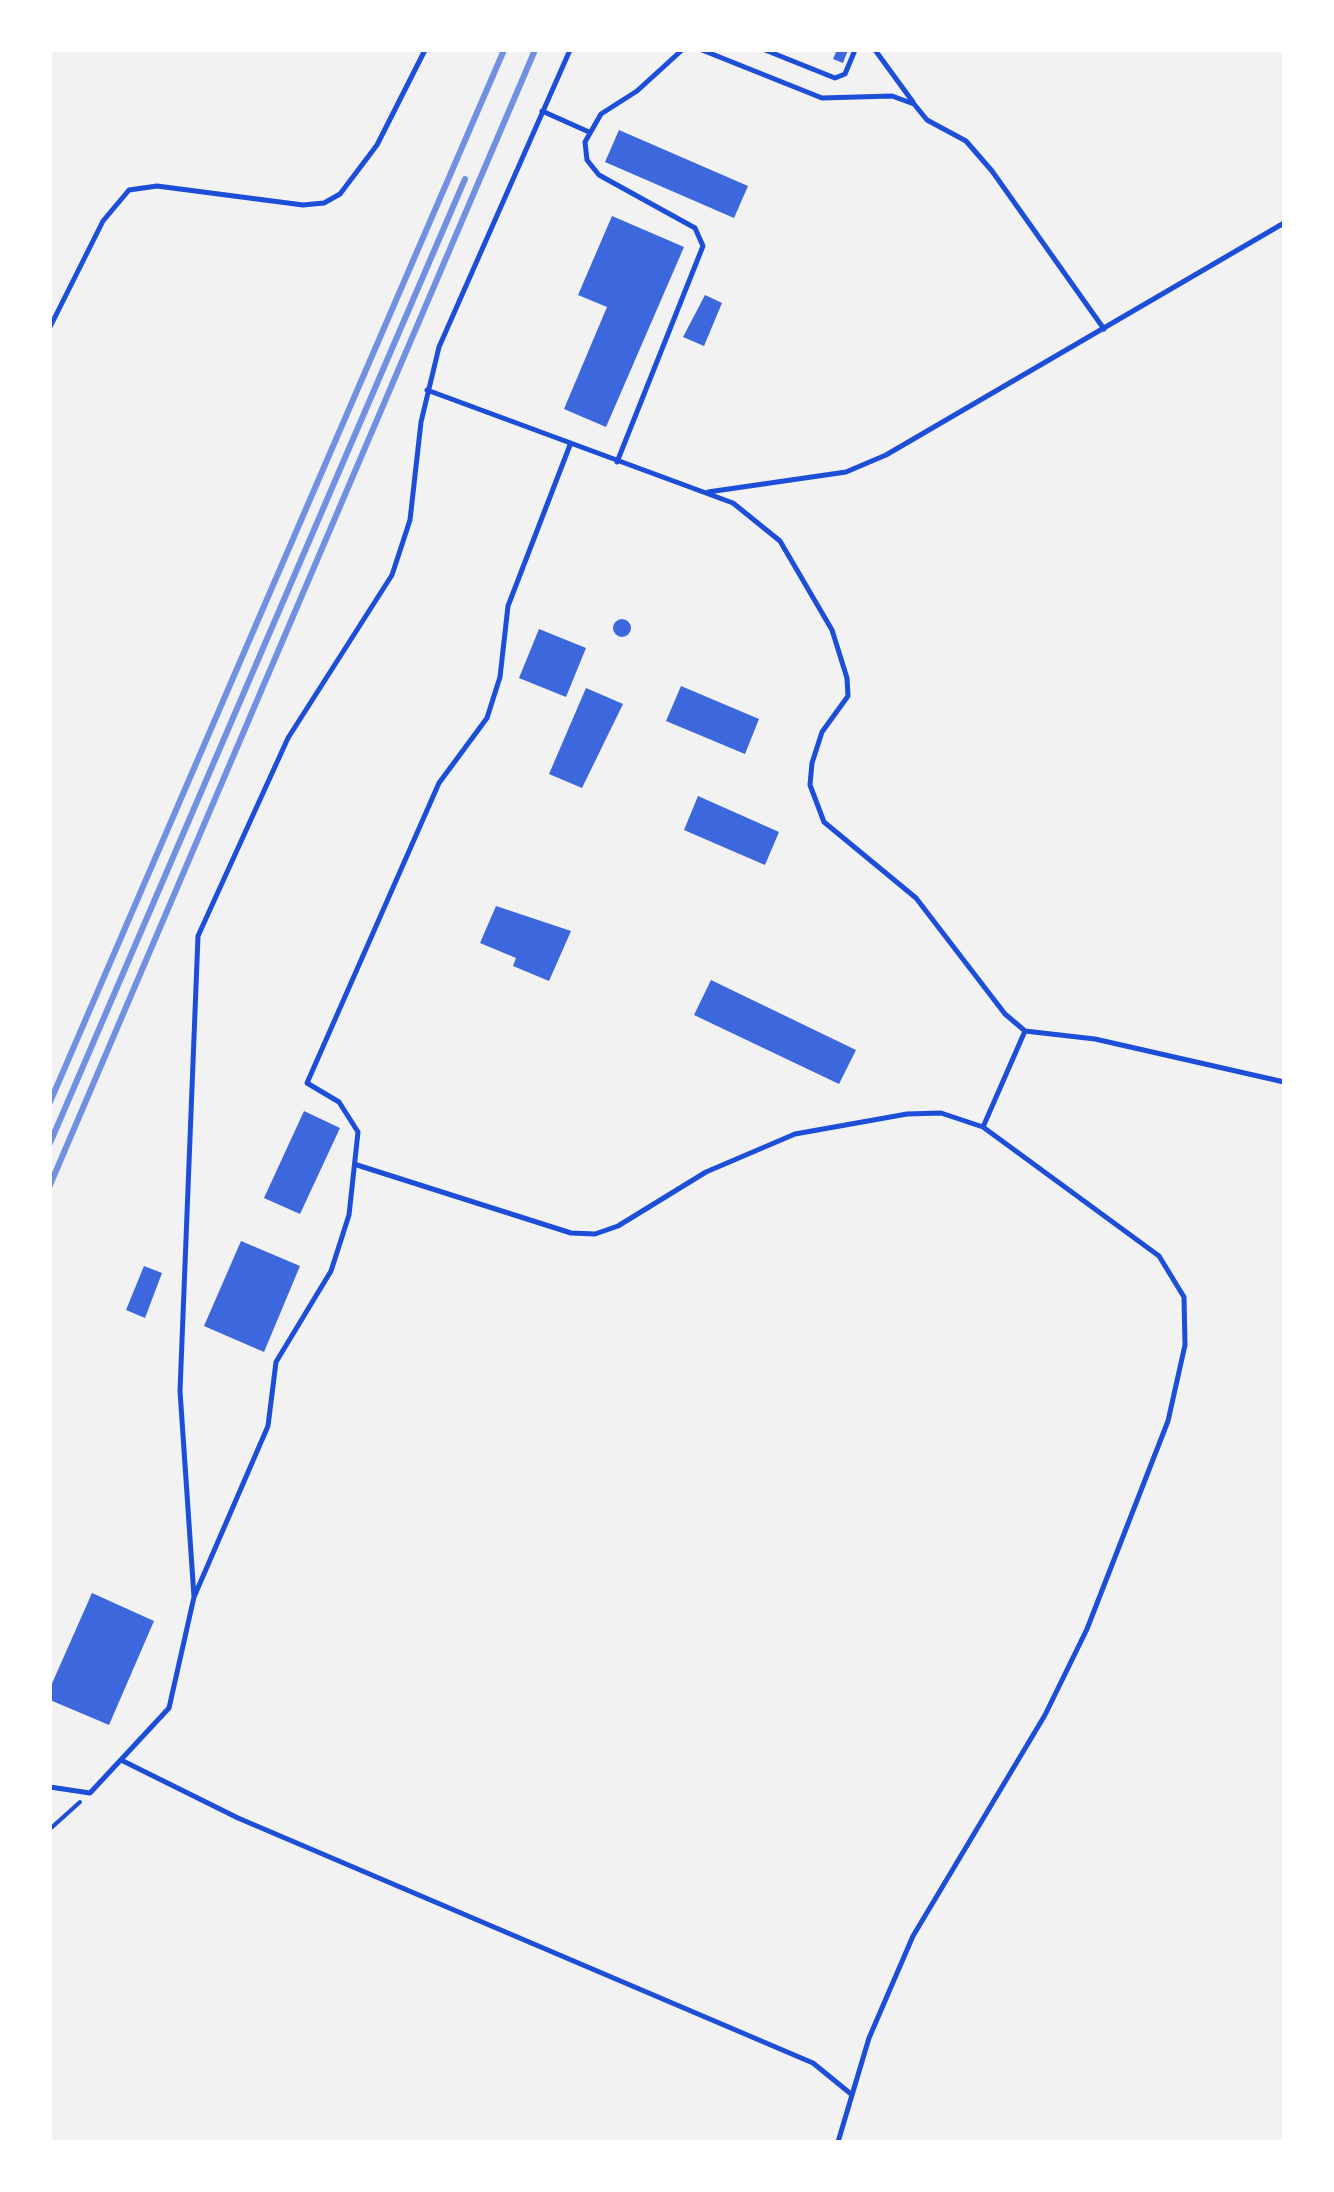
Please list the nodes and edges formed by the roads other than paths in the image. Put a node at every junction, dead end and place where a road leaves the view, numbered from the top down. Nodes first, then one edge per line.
1 (425, 50) edge
2 (570, 50) edge
3 (682, 50) edge
4 (702, 50) edge
5 (765, 50) edge
6 (855, 50) edge
7 (875, 50) edge
8 (914, 104) junction
9 (542, 111) junction
10 (589, 132) junction
11 (1284, 223) edge
12 (50, 327) edge
13 (1104, 328) junction
14 (427, 390) junction
15 (570, 445) junction
16 (617, 462) junction
17 (705, 492) junction
18 (1025, 1031) junction
19 (1284, 1082) edge
20 (983, 1127) junction
21 (358, 1165) junction
22 (194, 1597) junction
23 (121, 1760) junction
24 (50, 1787) edge
25 (851, 2094) junction
26 (838, 2142) edge

1 - 12 lane
2 - 9 lane
3 - 10 lane
4 - 8 lane
5 - 6 lane
7 - 8 lane
8 - 13 lane
9 - 10 lane
9 - 14 lane
10 - 16 lane
11 - 13 lane
13 - 17 lane
14 - 15 lane
14 - 22 lane
15 - 16 lane
15 - 21 lane
16 - 17 lane
17 - 18 lane
18 - 19 lane
18 - 20 lane
20 - 21 lane
20 - 25 lane
21 - 22 lane
22 - 23 lane
23 - 24 lane
23 - 25 lane
25 - 26 lane

